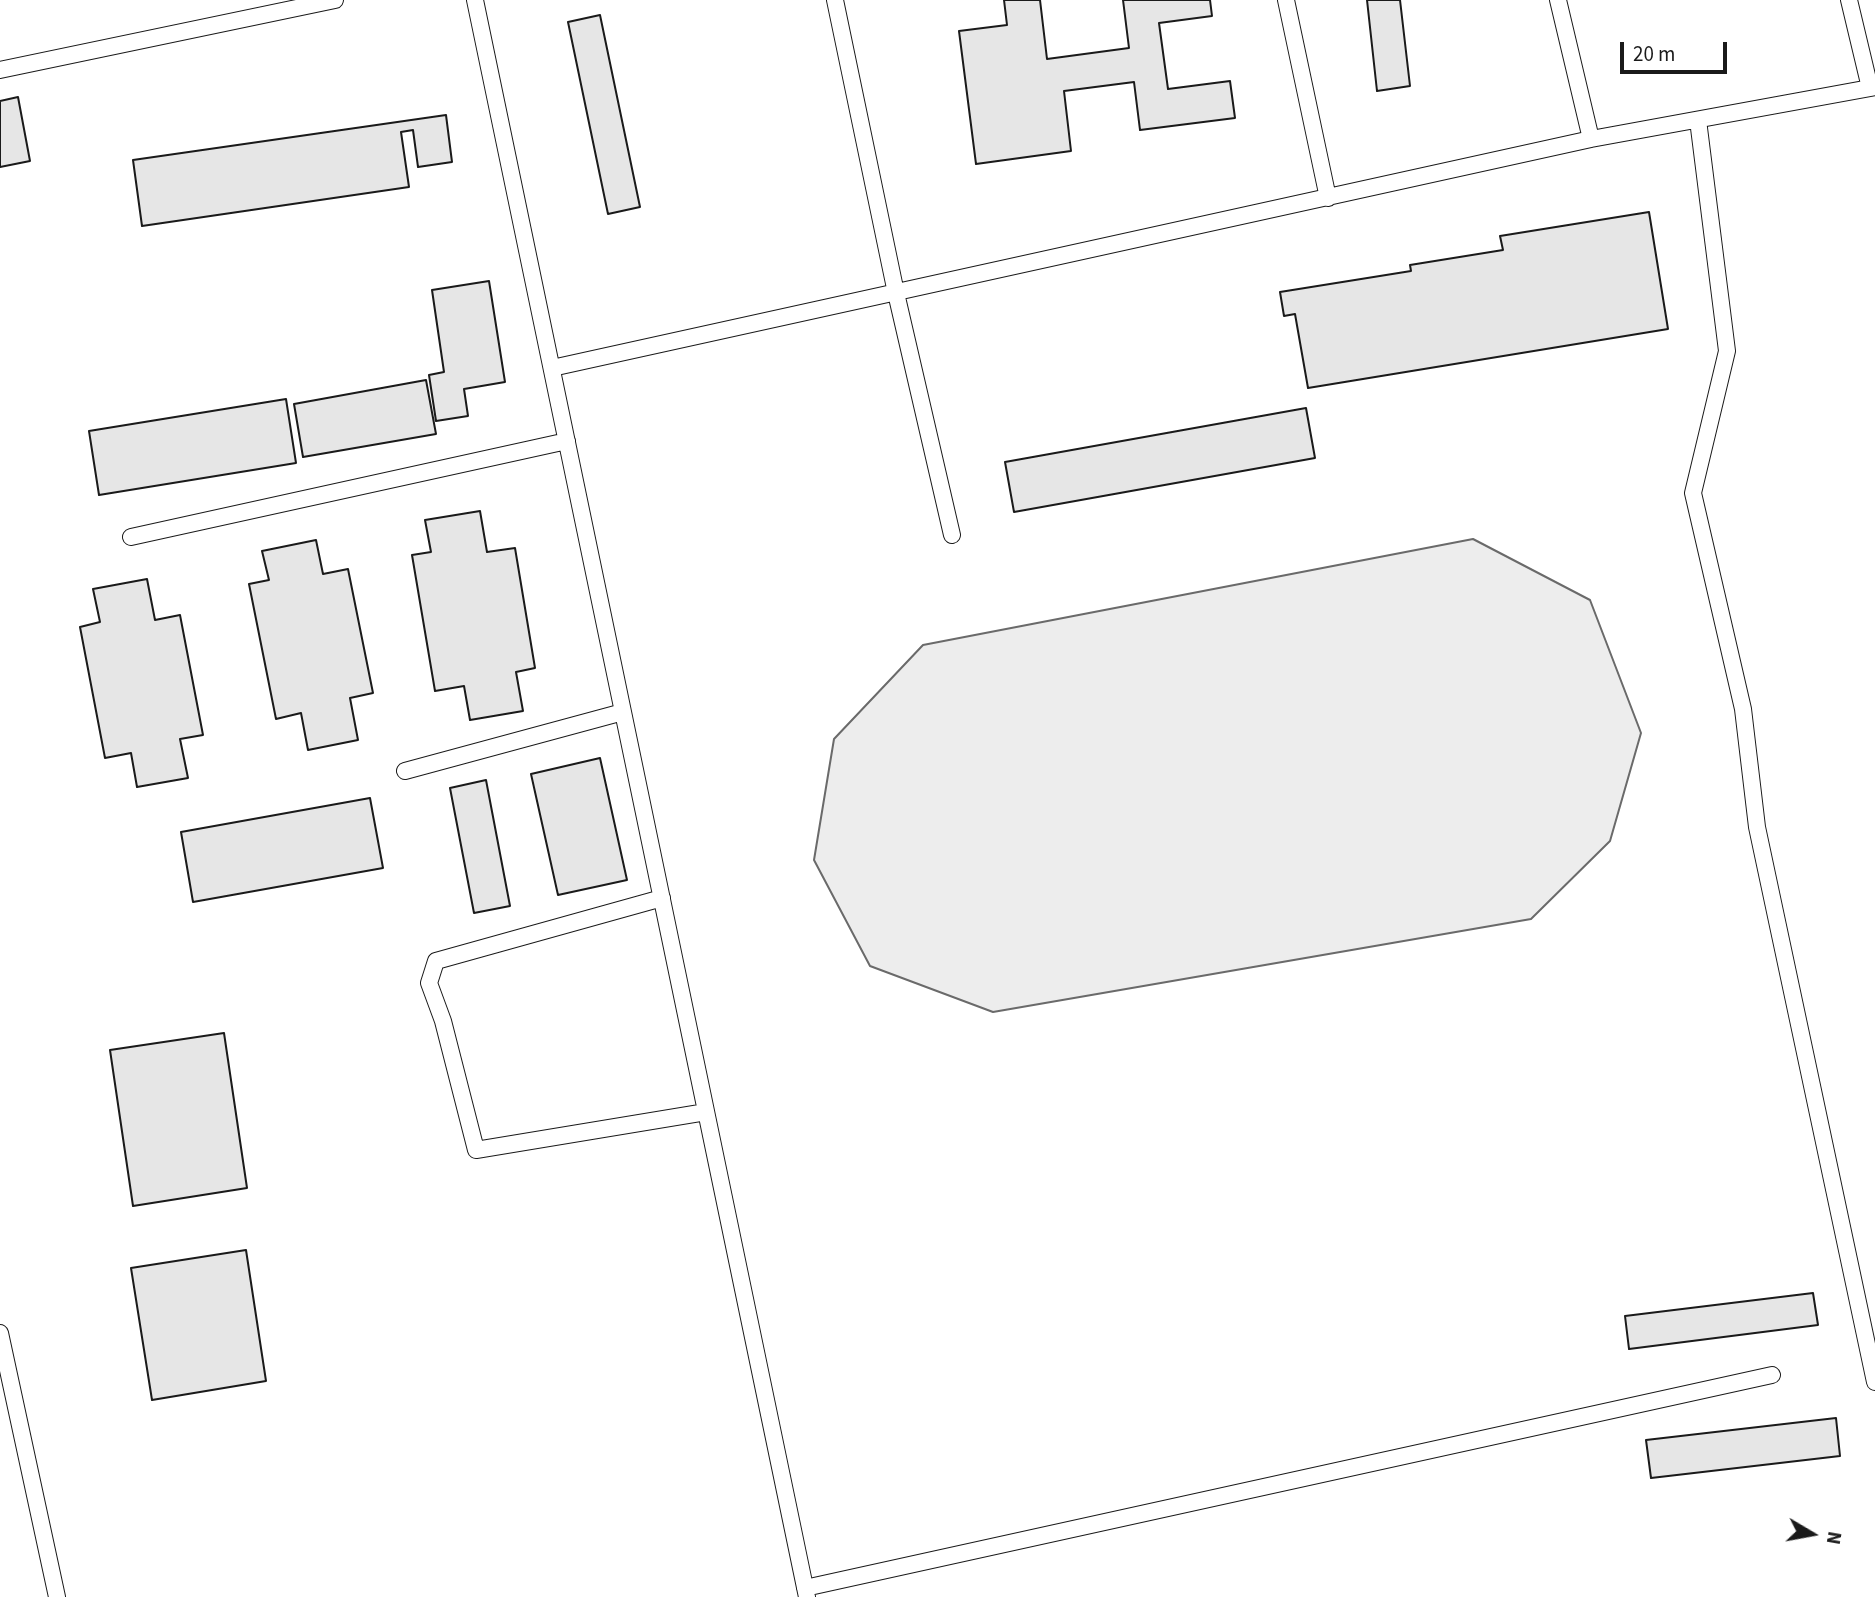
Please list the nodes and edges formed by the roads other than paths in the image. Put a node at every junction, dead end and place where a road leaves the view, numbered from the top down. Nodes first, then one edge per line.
1 (254, 0) edge
2 (335, 0) edge
3 (475, 0) edge
4 (835, 0) edge
5 (1286, 0) edge
6 (1558, 0) edge
7 (1849, 0) edge
8 (258, 16) junction
9 (0, 70) edge
10 (1872, 88) edge
11 (1698, 120) junction
12 (1591, 139) junction
13 (1328, 198) junction
14 (896, 293) junction
15 (552, 368) junction
16 (566, 441) junction
17 (952, 535) dead end
18 (131, 537) dead end
19 (623, 712) junction
20 (405, 771) dead end
21 (662, 898) junction
22 (706, 1112) junction
23 (0, 1333) edge
24 (1772, 1375) dead end
25 (1875, 1382) edge
26 (806, 1593) edge
27 (57, 1597) edge

1 - 8 lane
2 - 8 lane
3 - 15 lane
4 - 14 lane
5 - 13 lane
6 - 12 lane
7 - 10 lane
8 - 9 lane
10 - 11 lane
11 - 12 lane
11 - 25 lane
12 - 13 lane
13 - 14 lane
14 - 15 lane
14 - 17 lane
15 - 16 lane
16 - 18 lane
16 - 19 lane
19 - 20 lane
19 - 21 lane
21 - 22 lane
21 - 22 lane
22 - 26 lane
23 - 27 lane
24 - 26 lane

